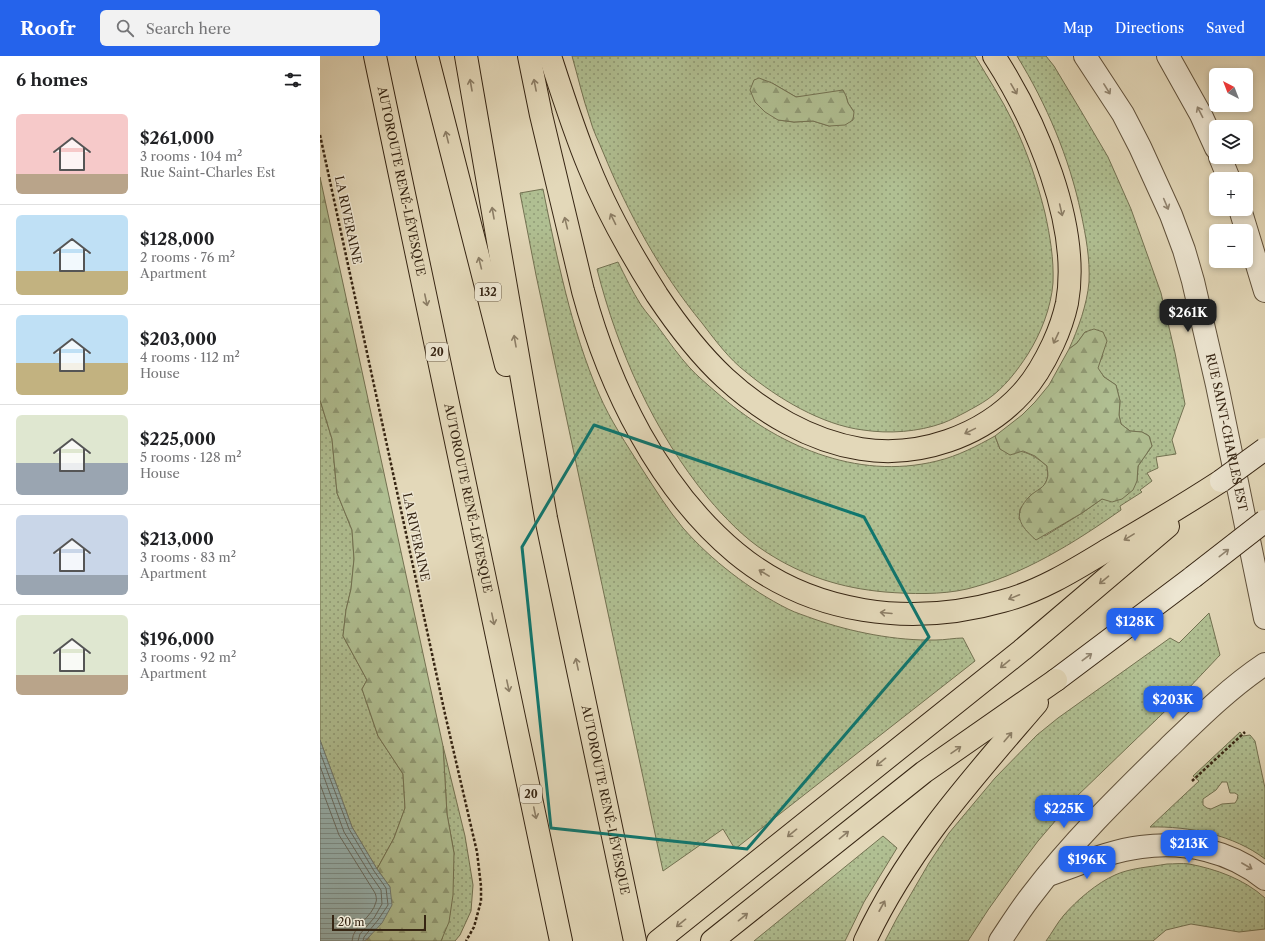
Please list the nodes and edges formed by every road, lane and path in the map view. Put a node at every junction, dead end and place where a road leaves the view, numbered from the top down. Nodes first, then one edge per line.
1 (375, 56) edge
2 (427, 56) edge
3 (466, 56) edge
4 (529, 56) edge
5 (550, 56) edge
6 (994, 56) edge
7 (1086, 56) edge
8 (1168, 56) edge
9 (1209, 132) edge
10 (320, 135) edge
11 (1242, 216) edge
12 (1265, 291) edge
13 (1265, 448) edge
14 (1221, 481) joint
15 (1176, 515) junction
16 (546, 518) junction
17 (1265, 521) edge
18 (1265, 618) edge
19 (1265, 664) edge
20 (1056, 680) junction
21 (1245, 732) dead end
22 (1192, 781) dead end
23 (1048, 875) junction
24 (1265, 879) edge
25 (466, 941) edge
26 (561, 941) edge
27 (635, 941) edge
28 (658, 941) edge
29 (712, 941) edge
30 (865, 941) edge
31 (1000, 941) edge

1 -> 26 highway, AUTOROUTE RENÉ-LÉVESQUE / 20
16 -> 2 highway, AUTOROUTE RENÉ-LÉVESQUE / 132
16 -> 3 highway, AUTOROUTE RENÉ-LÉVESQUE
15 -> 4 highway
6 -> 5 highway
7 -> 18 street, RUE SAINT-CHARLES EST
9 -> 8 street
10 - 25 path, LA RIVERAINE
11 - 12 street
13 - 14 street, bridge
14 - 15 highway
15 -> 28 highway
27 -> 16 highway, AUTOROUTE RENÉ-LÉVESQUE
20 -> 17 street, bridge
19 - 23 street
29 -> 20 highway
30 -> 20 highway
21 - 22 path
23 -> 24 street
23 - 31 street

